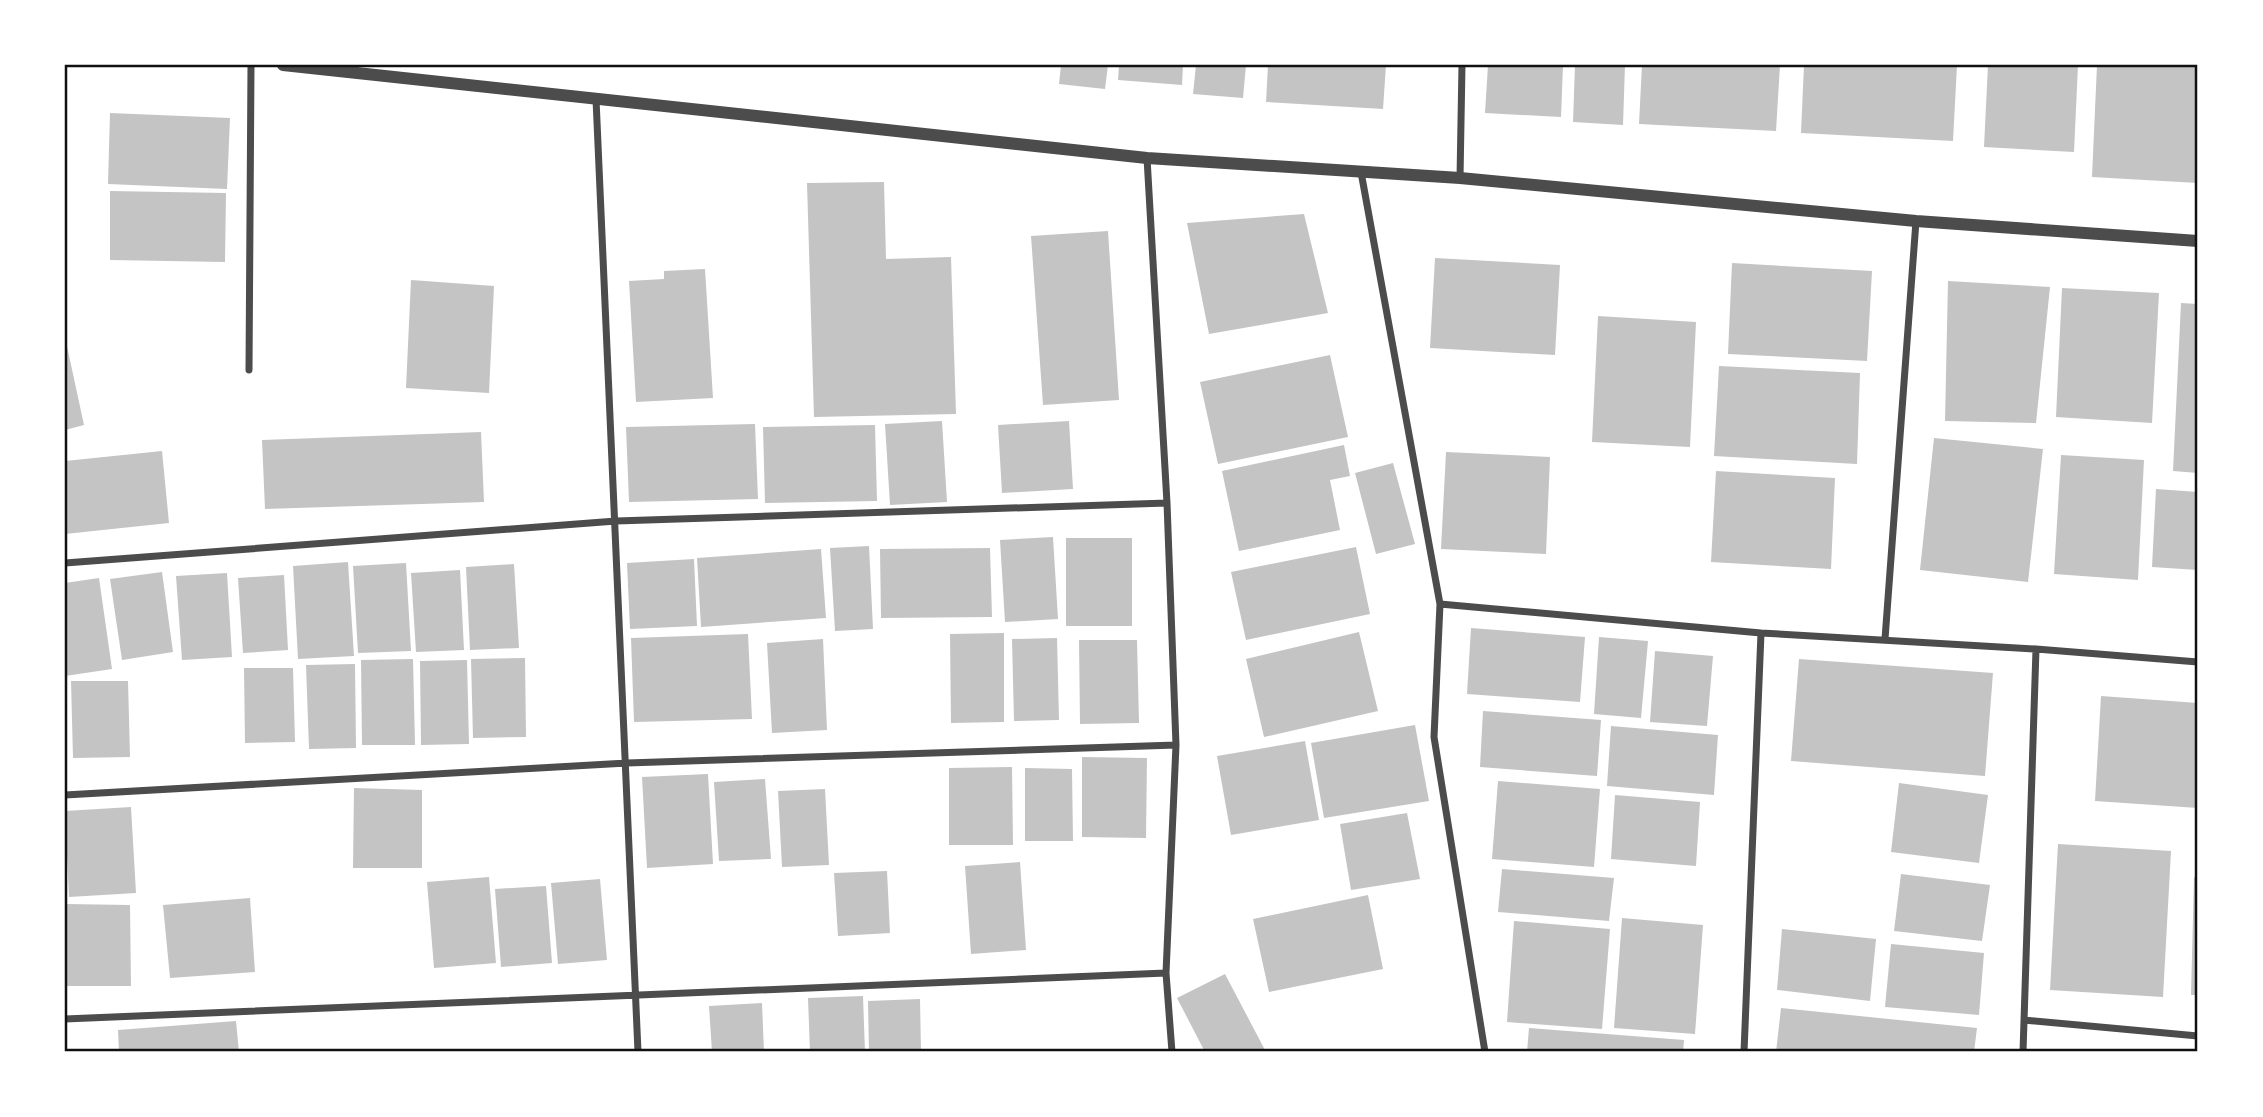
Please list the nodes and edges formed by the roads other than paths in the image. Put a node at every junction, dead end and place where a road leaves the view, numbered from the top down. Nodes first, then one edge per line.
1 (251, 65) edge
2 (283, 65) edge
3 (1462, 65) edge
4 (596, 99) junction
5 (1147, 158) junction
6 (1361, 172) junction
7 (1460, 178) junction
8 (1916, 221) junction
9 (2198, 241) edge
10 (249, 370) dead end
11 (1167, 503) junction
12 (616, 521) junction
13 (65, 563) edge
14 (1440, 604) junction
15 (1761, 633) junction
16 (1885, 639) junction
17 (2036, 649) junction
18 (2198, 662) edge
19 (1176, 746) junction
20 (627, 763) junction
21 (65, 795) edge
22 (1166, 973) junction
23 (634, 994) junction
24 (65, 1019) edge
25 (2024, 1020) junction
26 (2198, 1037) edge
27 (638, 1052) edge
28 (1172, 1052) edge
29 (1485, 1052) edge
30 (1744, 1052) edge
31 (2023, 1052) edge

1 - 10 street
2 - 4 street
3 - 7 street
4 - 5 street
4 - 12 street
5 - 6 street
5 - 11 street
6 - 7 street
6 - 14 street
7 - 8 street
8 - 9 street
8 - 16 street
11 - 12 street
11 - 19 street
12 - 13 street
12 - 20 street
14 - 15 street
14 - 29 street
15 - 16 street
15 - 30 street
16 - 17 street
17 - 18 street
17 - 25 street
19 - 20 street
19 - 22 street
20 - 21 street
20 - 23 street
22 - 23 street
22 - 28 street
23 - 24 street
23 - 27 street
25 - 26 street
25 - 31 street

